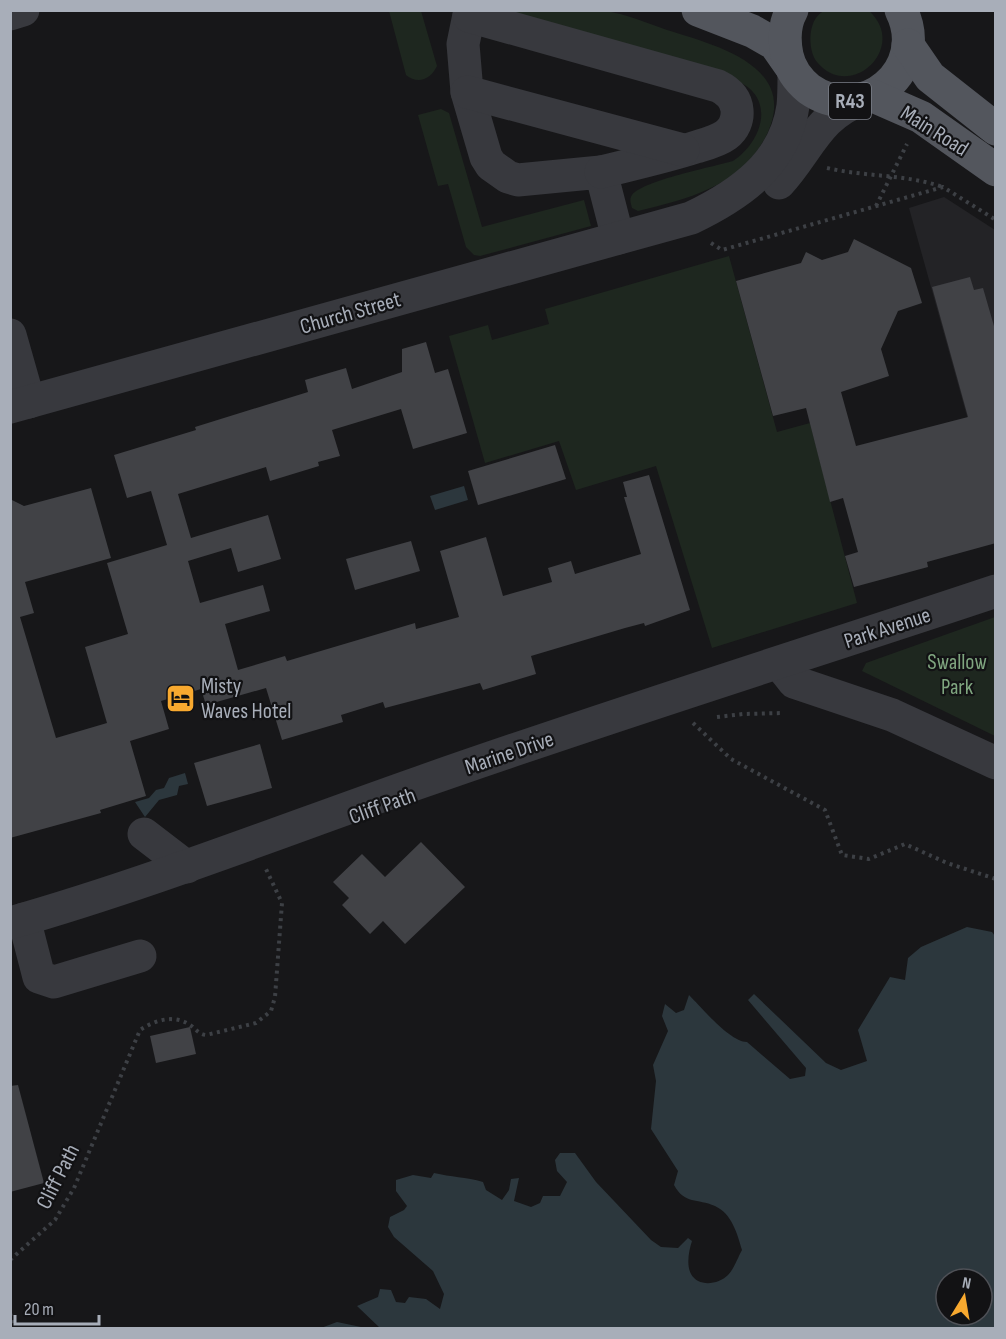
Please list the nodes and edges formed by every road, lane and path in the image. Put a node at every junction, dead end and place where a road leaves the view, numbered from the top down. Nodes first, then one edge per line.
1 (24, 10) edge
2 (698, 10) edge
3 (792, 10) edge
4 (469, 13) edge
5 (10, 14) edge
6 (908, 24) edge
7 (791, 69) junction
8 (467, 92) junction
9 (868, 98) junction
10 (996, 129) edge
11 (685, 150) junction
12 (800, 155) junction
13 (996, 170) edge
14 (601, 172) junction
15 (944, 187) junction
16 (684, 220) junction
17 (996, 220) edge
18 (618, 238) junction
19 (10, 335) edge
20 (20, 405) edge
21 (996, 591) edge
22 (780, 663) junction
23 (690, 720) dead end
24 (996, 763) edge
25 (144, 834) dead end
26 (265, 866) dead end
27 (187, 867) junction
28 (996, 879) edge
29 (17, 921) edge
30 (140, 956) dead end
31 (10, 1260) edge
32 (10, 1313) edge
33 (14, 1329) edge

1 - 5 street
2 - 7 main road, Main Road / R43
3 - 7 main road
4 - 8 street
4 - 11 street
6 - 9 main road, Main Road / R43
6 - 10 main road, Main Road
7 - 9 main road, Main Road / R43
7 - 16 street, Church Street
8 - 11 street
8 - 14 street
9 - 12 street, Church Street
9 - 13 main road, Main Road
11 - 14 street
12 - 15 path
12 - 16 street, Church Street
14 - 18 street
15 - 16 path
15 - 17 path
16 - 18 street, Church Street
18 - 20 street, Church Street
19 - 20 street
21 - 22 street, Park Avenue
22 - 24 street
22 - 27 street, Marine Drive
23 - 28 path
25 - 27 street
26 - 31 path, Cliff Path
27 - 29 street, Marine Drive
29 - 30 street
32 - 33 path

